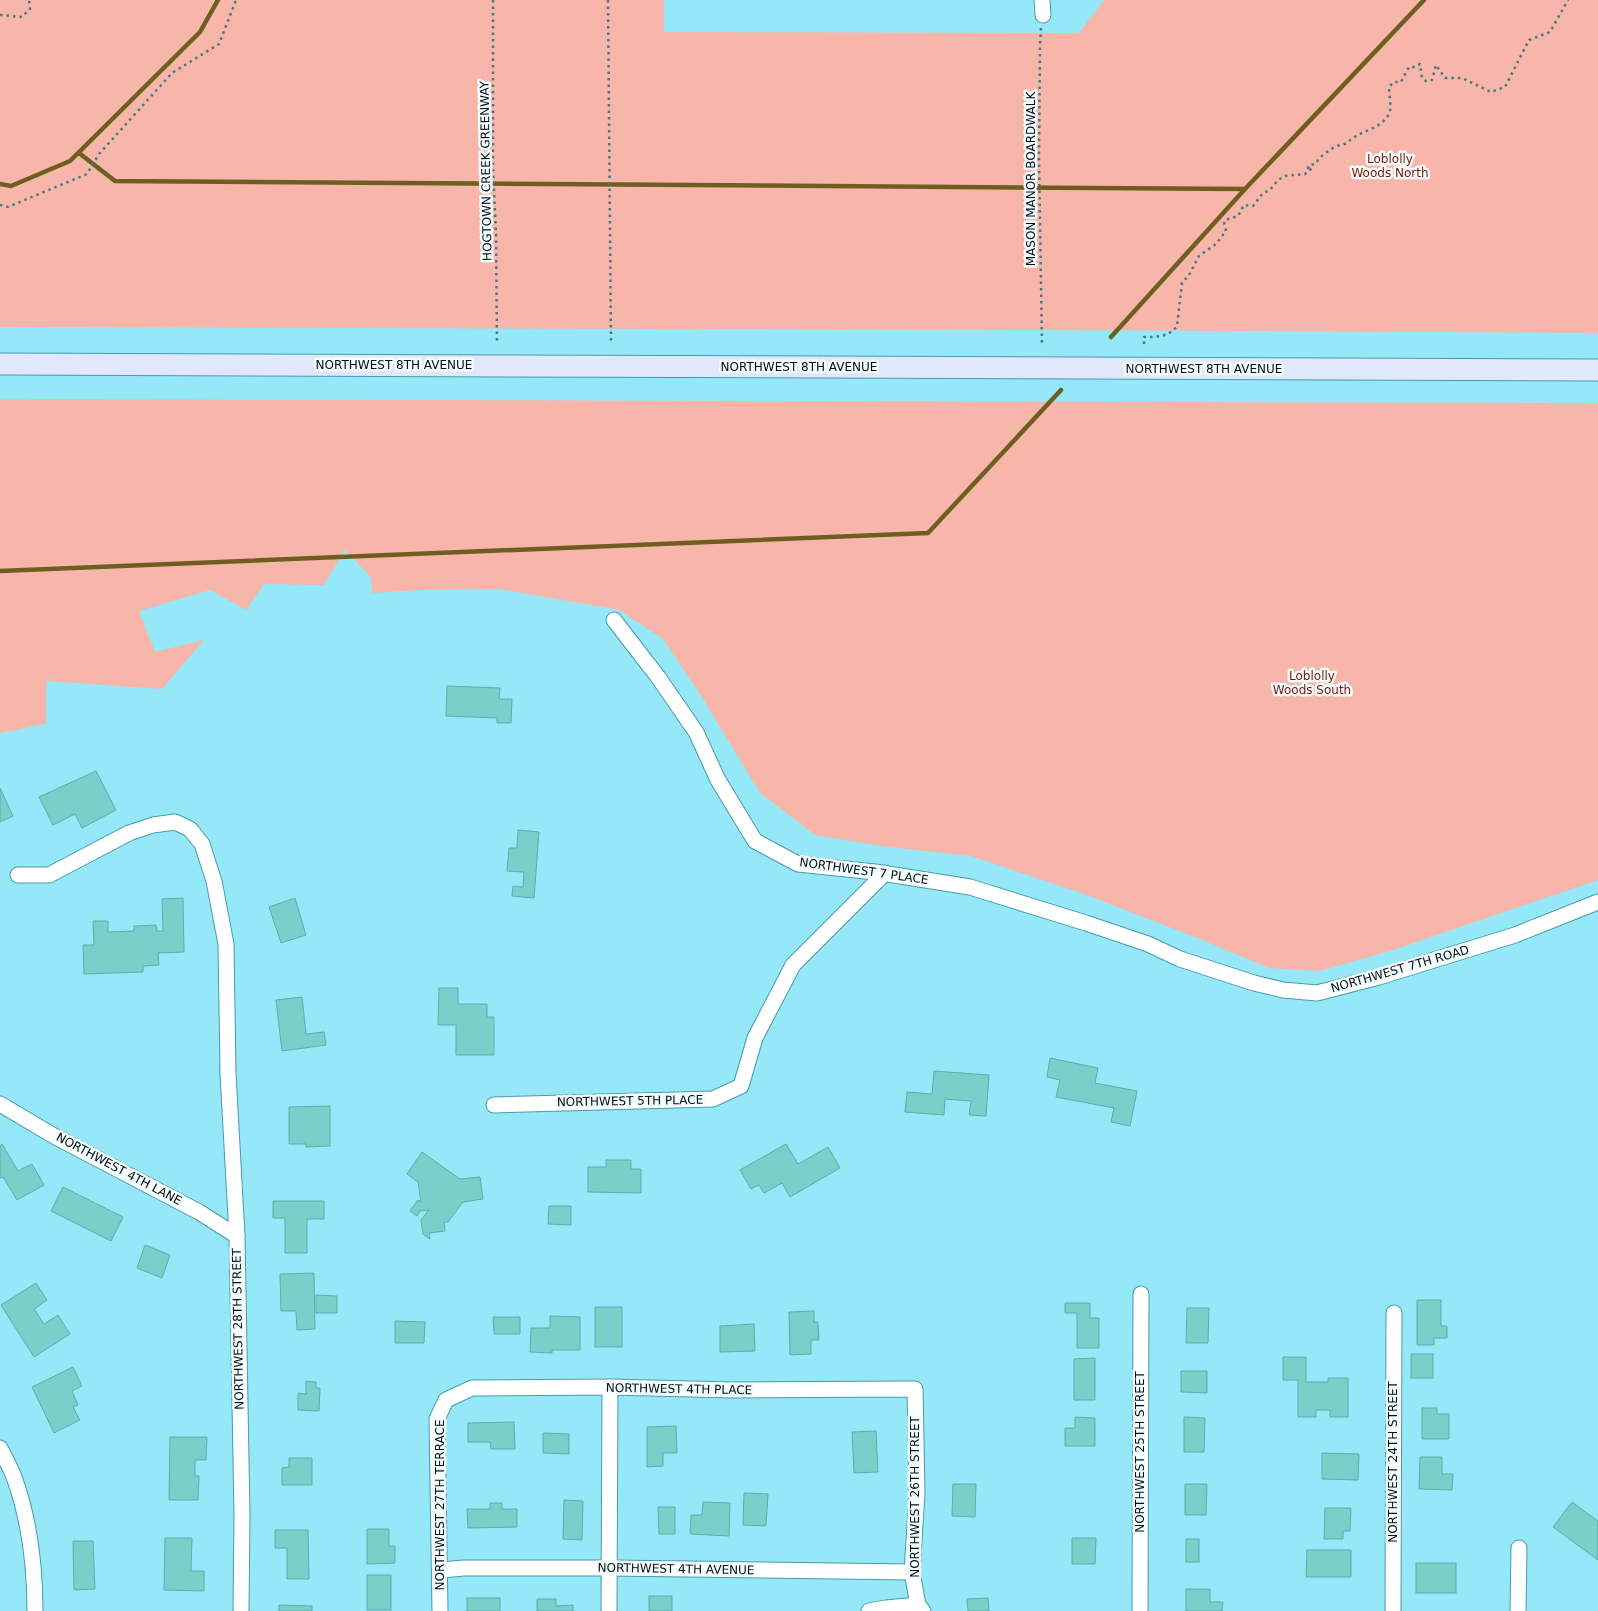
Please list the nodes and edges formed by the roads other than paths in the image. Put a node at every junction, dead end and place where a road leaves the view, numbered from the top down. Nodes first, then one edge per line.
1 (0, 364) edge
2 (1598, 370) edge
3 (614, 620) dead end
4 (885, 874) junction
5 (18, 875) dead end
6 (1598, 902) edge
7 (1086, 923) joint
8 (0, 1104) edge
9 (494, 1105) dead end
10 (236, 1236) junction
11 (1140, 1294) dead end
12 (1394, 1313) dead end
13 (610, 1387) junction
14 (915, 1389) joint
15 (446, 1400) joint
16 (0, 1448) edge
17 (1518, 1548) dead end
18 (609, 1568) junction
19 (440, 1570) junction
20 (912, 1572) junction
21 (920, 1608) edge
22 (35, 1611) edge
23 (241, 1611) edge
24 (440, 1611) edge
25 (609, 1611) edge
26 (869, 1611) edge
27 (1140, 1611) edge
28 (1393, 1611) edge
29 (1518, 1611) edge

1 - 2 street, NORTHWEST 8TH AVENUE
3 - 4 street, NORTHWEST 7 PLACE
4 - 7 street, NORTHWEST 7 PLACE
4 - 9 street, NORTHWEST 5TH PLACE
5 - 10 street, NORTHWEST 28TH STREET
6 - 7 street, NORTHWEST 7TH ROAD
8 - 10 street, NORTHWEST 4TH LANE
10 - 23 street, NORTHWEST 28TH STREET
11 - 27 street, NORTHWEST 25TH STREET
12 - 28 street, NORTHWEST 24TH STREET
13 - 14 street, NORTHWEST 4TH PLACE
13 - 15 street, NORTHWEST 4TH PLACE
13 - 18 street
14 - 20 street, NORTHWEST 26TH STREET
15 - 19 street, NORTHWEST 27TH TERRACE
16 - 22 street
17 - 29 street
18 - 19 street, NORTHWEST 4TH AVENUE
18 - 20 street, NORTHWEST 4TH AVENUE
18 - 25 street
19 - 24 street, NORTHWEST 27TH TERRACE
20 - 21 street, NORTHWEST 26TH STREET
21 - 26 street, NORTHWEST 26TH STREET

